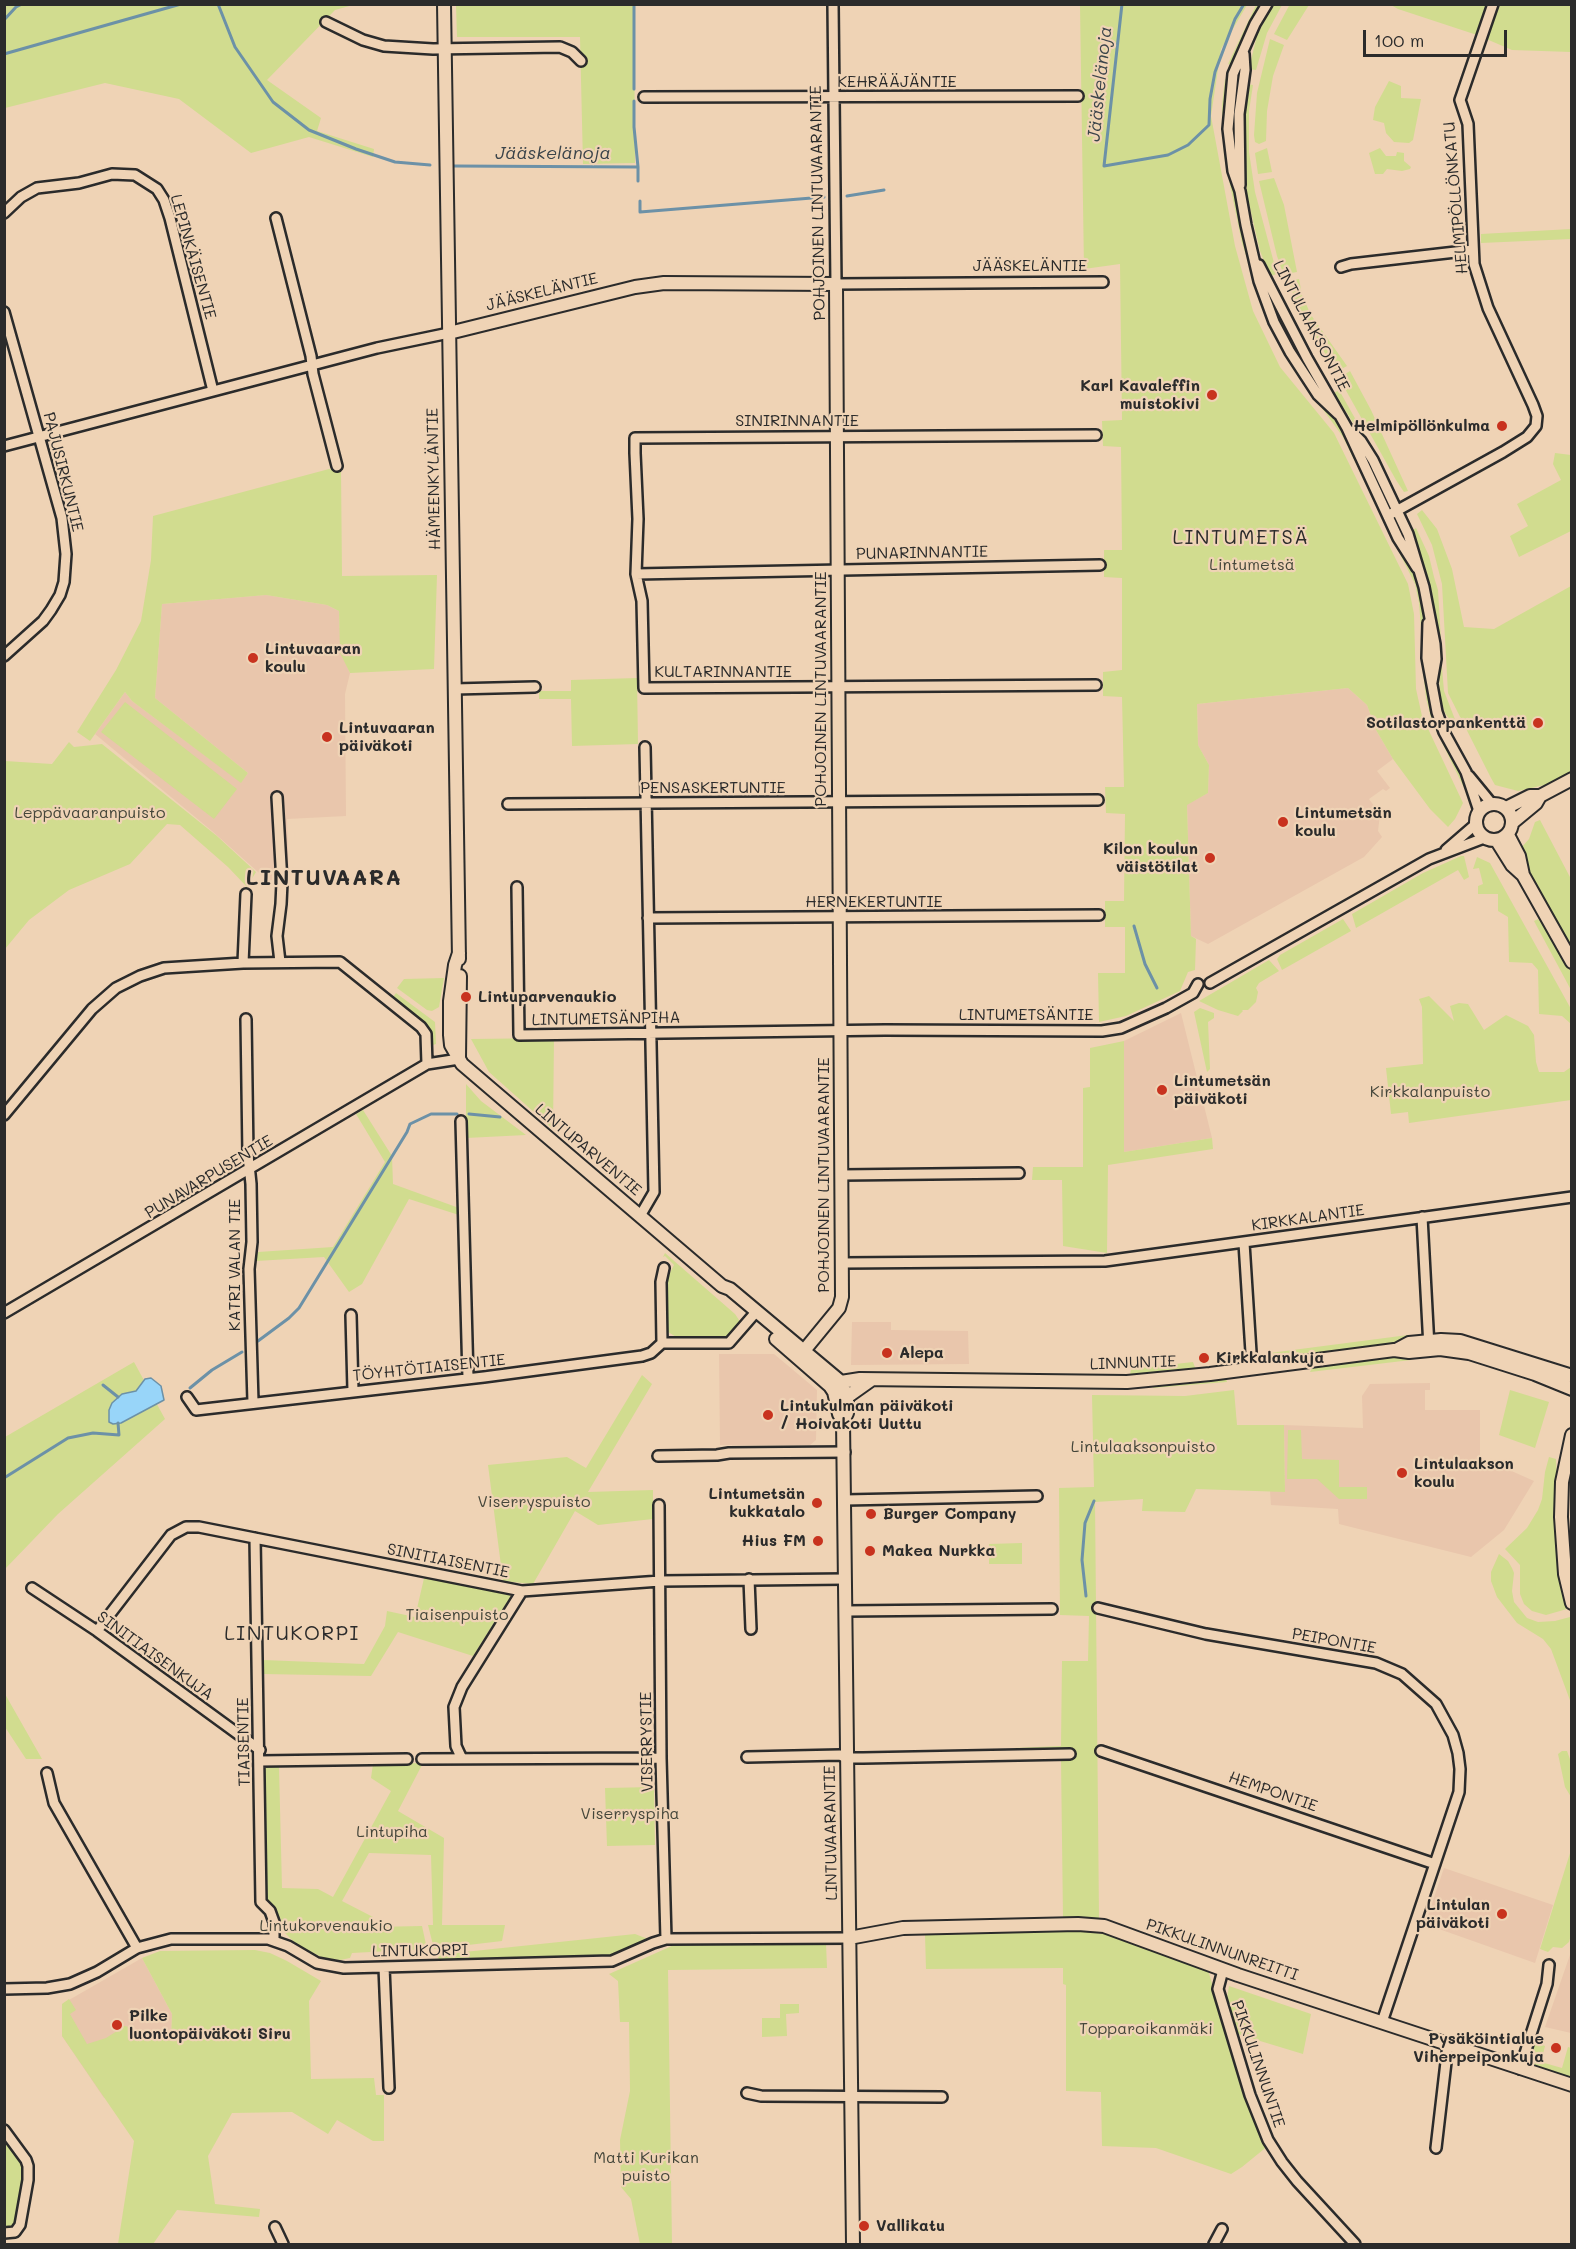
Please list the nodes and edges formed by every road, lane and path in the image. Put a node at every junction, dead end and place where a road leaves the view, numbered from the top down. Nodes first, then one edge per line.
1 (444, 4) edge
2 (833, 4) edge
3 (1267, 4) edge
4 (1493, 4) edge
5 (326, 22) dead end
6 (444, 48) junction
7 (581, 61) dead end
8 (1078, 96) dead end
9 (834, 97) junction
10 (644, 98) dead end
11 (4, 213) edge
12 (276, 218) dead end
13 (1473, 250) junction
14 (1341, 267) dead end
15 (1103, 282) dead end
16 (836, 284) junction
17 (4, 312) edge
18 (449, 333) junction
19 (313, 365) junction
20 (213, 391) junction
21 (1096, 435) dead end
22 (39, 437) junction
23 (836, 437) junction
24 (4, 446) edge
25 (337, 466) dead end
26 (1393, 513) junction
27 (1100, 565) dead end
28 (836, 570) junction
29 (636, 574) junction
30 (4, 656) edge
31 (1096, 685) dead end
32 (535, 687) dead end
33 (837, 687) junction
34 (454, 689) junction
35 (645, 747) dead end
36 (1466, 772) junction
37 (1572, 779) edge
38 (1540, 796) junction
39 (277, 797) dead end
40 (1098, 800) dead end
41 (838, 802) junction
42 (646, 803) junction
43 (508, 804) dead end
44 (1492, 804) junction
45 (1506, 808) junction
46 (1477, 818) junction
47 (1510, 828) junction
48 (1490, 840) junction
49 (1444, 852) junction
50 (1524, 875) junction
51 (517, 887) dead end
52 (246, 894) dead end
53 (1099, 915) dead end
54 (648, 918) junction
55 (839, 918) junction
56 (280, 962) junction
57 (1572, 962) edge
58 (243, 963) junction
59 (1210, 983) dead end
60 (1198, 984) dead end
61 (246, 1019) dead end
62 (840, 1031) junction
63 (651, 1033) junction
64 (459, 1059) junction
65 (427, 1064) junction
66 (4, 1115) edge
67 (461, 1121) dead end
68 (249, 1171) junction
69 (1020, 1173) dead end
70 (842, 1175) junction
71 (1572, 1197) edge
72 (640, 1216) junction
73 (1422, 1217) junction
74 (1244, 1243) junction
75 (842, 1263) junction
76 (664, 1268) dead end
77 (4, 1313) edge
78 (351, 1315) dead end
79 (754, 1315) junction
80 (662, 1343) junction
81 (1429, 1345) junction
82 (801, 1355) junction
83 (1252, 1368) junction
84 (1572, 1376) edge
85 (468, 1378) junction
86 (871, 1380) junction
87 (838, 1387) junction
88 (1572, 1389) edge
89 (353, 1391) junction
90 (187, 1397) dead end
91 (847, 1397) junction
92 (253, 1402) junction
93 (843, 1421) junction
94 (1572, 1435) edge
95 (845, 1452) junction
96 (658, 1456) dead end
97 (1572, 1470) edge
98 (1037, 1496) dead end
99 (1563, 1497) junction
100 (845, 1500) junction
101 (659, 1505) dead end
102 (255, 1538) junction
103 (749, 1579) junction
104 (845, 1579) junction
105 (660, 1581) junction
106 (32, 1588) dead end
107 (522, 1591) junction
108 (1572, 1603) edge
109 (1098, 1608) dead end
110 (1052, 1609) dead end
111 (846, 1611) junction
112 (751, 1629) dead end
113 (97, 1631) junction
114 (260, 1750) junction
115 (1101, 1751) dead end
116 (1070, 1754) dead end
117 (747, 1757) dead end
118 (661, 1758) junction
119 (847, 1758) junction
120 (407, 1759) dead end
121 (422, 1759) dead end
122 (462, 1759) junction
123 (260, 1761) junction
124 (46, 1773) dead end
125 (1435, 1864) junction
126 (849, 1938) junction
127 (666, 1939) junction
128 (274, 1940) junction
129 (137, 1948) junction
130 (1549, 1965) dead end
131 (384, 1967) junction
132 (1223, 1970) junction
133 (4, 1989) edge
134 (1382, 2022) junction
135 (1448, 2044) junction
136 (1520, 2069) junction
137 (1572, 2085) edge
138 (389, 2088) dead end
139 (747, 2093) dead end
140 (851, 2096) junction
141 (942, 2097) dead end
142 (4, 2130) edge
143 (1436, 2148) dead end
144 (275, 2227) dead end
145 (1222, 2229) dead end
146 (4, 2234) edge
147 (283, 2244) edge
148 (853, 2244) edge
149 (1214, 2244) edge
150 (1355, 2244) edge

1 - 6 street, HÄMEENKYLÄNTIE
2 - 9 street, POHJOINEN LINTUVAARANTIE
3 - 26 street, LINTULAAKSONTIE
4 - 13 street, HELMIPÖLLÖNKATU
5 - 6 street
6 - 7 street
6 - 18 street, HÄMEENKYLÄNTIE
8 - 9 street, KEHRÄÄJÄNTIE
9 - 10 street, KEHRÄÄJÄNTIE
9 - 16 street, POHJOINEN LINTUVAARANTIE
11 - 20 street, LEPINKÄISENTIE
12 - 19 street
13 - 14 street
13 - 26 street, HELMIPÖLLÖNKATU
15 - 16 street, JÄÄSKELÄNTIE
16 - 18 street, JÄÄSKELÄNTIE
16 - 23 street, POHJOINEN LINTUVAARANTIE
17 - 22 street, PAJUSIRKUNTIE
18 - 19 street, JÄÄSKELÄNTIE
18 - 34 street, HÄMEENKYLÄNTIE
19 - 20 street, JÄÄSKELÄNTIE
19 - 25 street
20 - 22 street, JÄÄSKELÄNTIE
21 - 23 street, SINIRINNANTIE
22 - 24 street, JÄÄSKELÄNTIE
22 - 30 street, PAJUSIRKUNTIE
23 - 28 street, POHJOINEN LINTUVAARANTIE
23 - 29 street, SINIRINNANTIE
26 - 36 street, LINTULAAKSONTIE
27 - 28 street, PUNARINNANTIE
28 - 29 street, PUNARINNANTIE
28 - 33 street, POHJOINEN LINTUVAARANTIE
29 - 33 street, KULTARINNANTIE
31 - 33 street, KULTARINNANTIE
32 - 34 street
33 - 41 street, POHJOINEN LINTUVAARANTIE
34 - 64 street, HÄMEENKYLÄNTIE
35 - 42 street
36 - 44 street, LINTULAAKSONTIE
36 - 46 street, LINTULAAKSONTIE
37 - 38 street
38 - 45 street
38 - 47 street
39 - 56 street
40 - 41 street, PENSASKERTUNTIE
41 - 42 street, PENSASKERTUNTIE
41 - 55 street, POHJOINEN LINTUVAARANTIE
42 - 43 street, PENSASKERTUNTIE
42 - 54 street
44 - 45 street
44 - 46 street
45 - 47 street
46 - 48 street
46 - 49 street
47 - 48 street
47 - 50 street
48 - 49 street
48 - 50 street
49 - 59 street
50 - 57 street
51 - 63 street, LINTUMETSÄNPIHA
52 - 58 street
53 - 55 street, HERNEKERTUNTIE
54 - 55 street, HERNEKERTUNTIE
54 - 63 street
55 - 62 street, POHJOINEN LINTUVAARANTIE
56 - 58 street
56 - 65 street
58 - 66 street
60 - 62 street, LINTUMETSÄNTIE
61 - 68 street, KATRI VALAN TIE
62 - 63 street, LINTUMETSÄNPIHA
62 - 70 street, POHJOINEN LINTUVAARANTIE
63 - 72 street
64 - 65 street
64 - 72 street, LINTUPARVENTIE
65 - 68 street, PUNAVARPUSENTIE
67 - 85 street
68 - 77 street, PUNAVARPUSENTIE
68 - 92 street, KATRI VALAN TIE
69 - 70 street
70 - 75 street, POHJOINEN LINTUVAARANTIE
71 - 73 street, KIRKKALANTIE
72 - 79 street, LINTUPARVENTIE
73 - 74 street, KIRKKALANTIE
73 - 81 street
74 - 75 street, KIRKKALANTIE
74 - 83 street
75 - 82 street, POHJOINEN LINTUVAARANTIE
76 - 80 street
78 - 89 street
79 - 80 street
79 - 82 street, LINTUPARVENTIE
80 - 85 street, TÖYHTÖTIAISENTIE
81 - 83 street, LINNUNTIE
81 - 84 street, LINNUNTIE
81 - 88 street, LINNUNTIE
82 - 87 street, LINTUPARVENTIE
83 - 86 street, LINNUNTIE
85 - 89 street, TÖYHTÖTIAISENTIE
86 - 87 street, LINNUNTIE
86 - 91 street
87 - 91 street
87 - 93 street, LINTUVAARANTIE
89 - 92 street, TÖYHTÖTIAISENTIE
90 - 92 street, TÖYHTÖTIAISENTIE
91 - 93 street, LINTUVAARANTIE
93 - 95 street, LINTUVAARANTIE
94 - 99 street
95 - 96 street
95 - 100 street, LINTUVAARANTIE
97 - 99 street
98 - 100 street
99 - 108 street
100 - 104 street, LINTUVAARANTIE
101 - 105 street, VISERRYSTIE
102 - 107 street, SINITIAISENTIE
102 - 113 street, SINITIAISENTIE
102 - 114 street, TIAISENTIE
103 - 104 street, SINITIAISENTIE
103 - 105 street, SINITIAISENTIE
103 - 112 street
104 - 111 street, LINTUVAARANTIE
105 - 107 street, SINITIAISENTIE
105 - 118 street, VISERRYSTIE
106 - 113 street, SINITIAISENKUJA
107 - 122 street
109 - 125 street, PEIPONTIE
110 - 111 street
111 - 119 street, LINTUVAARANTIE
113 - 114 street, SINITIAISENKUJA
114 - 123 street, TIAISENTIE
115 - 125 street, HEMPONTIE
116 - 119 street
117 - 119 street
118 - 122 street
118 - 127 street, VISERRYSTIE
119 - 126 street, LINTUVAARANTIE
120 - 123 street
121 - 122 street
123 - 128 street, TIAISENTIE
124 - 129 street
125 - 134 street, PEIPONTIE
126 - 127 street, LINTUKORPI
126 - 132 street, PIKKULINNUNREITTI
126 - 140 street, LINTUVAARANTIE
127 - 131 street, LINTUKORPI
128 - 129 street, LINTUKORPI
128 - 131 street, LINTUKORPI
129 - 133 street, LINTUKORPI
130 - 136 street
131 - 138 street
132 - 134 street, PIKKULINNUNREITTI
132 - 150 street, PIKKULINNUNTIE
134 - 135 street, PIKKULINNUNREITTI
135 - 136 street, PIKKULINNUNREITTI
135 - 143 street
136 - 137 street, PIKKULINNUNREITTI
139 - 140 street
140 - 141 street
140 - 148 street, LINTUVAARANTIE
142 - 146 street
144 - 147 street
145 - 149 street

